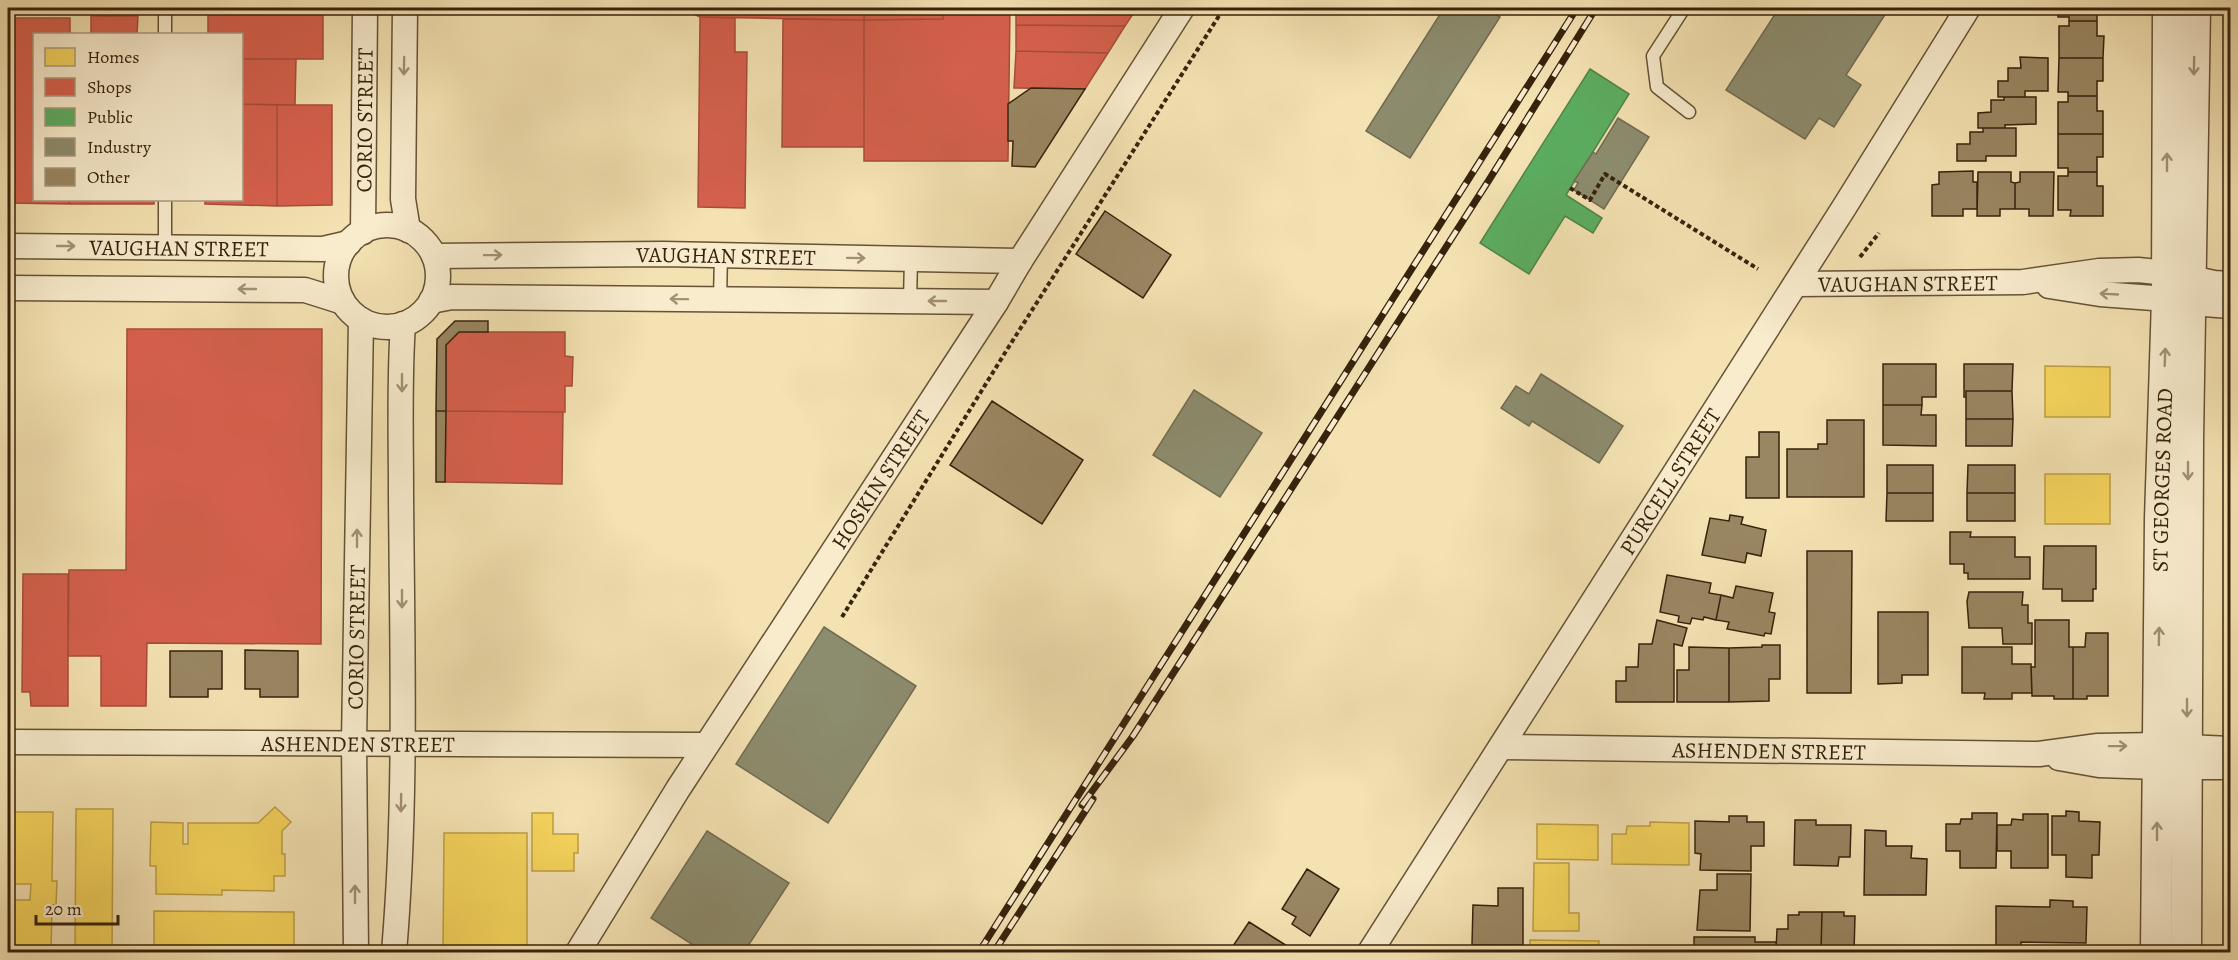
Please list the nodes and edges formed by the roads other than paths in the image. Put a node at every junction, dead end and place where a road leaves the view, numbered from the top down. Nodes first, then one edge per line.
1 (165, 8) edge
2 (364, 8) edge
3 (405, 8) edge
4 (1182, 8) edge
5 (1684, 8) edge
6 (1968, 8) edge
7 (2168, 8) edge
8 (2195, 8) edge
9 (165, 33) edge
10 (1689, 112) dead end
11 (165, 201) edge
12 (408, 230) junction
13 (356, 237) junction
14 (8, 246) edge
15 (165, 247) junction
16 (721, 255) junction
17 (434, 256) junction
18 (911, 259) junction
19 (1020, 261) junction
20 (1796, 284) junction
21 (2230, 284) edge
22 (8, 288) edge
23 (2179, 288) junction
24 (720, 299) junction
25 (431, 301) junction
26 (910, 301) junction
27 (343, 302) junction
28 (996, 302) junction
29 (2230, 306) edge
30 (362, 320) junction
31 (403, 324) junction
32 (8, 742) edge
33 (354, 743) junction
34 (403, 744) junction
35 (706, 745) junction
36 (1501, 747) junction
37 (2230, 749) edge
38 (2172, 757) junction
39 (2230, 767) edge
40 (2172, 884) junction
41 (356, 952) edge
42 (394, 952) edge
43 (578, 952) edge
44 (1370, 952) edge
45 (2156, 952) edge
46 (2175, 952) edge
47 (2186, 952) edge

1 - 9 lane
2 - 13 street, CORIO STREET
3 -> 12 street, CORIO STREET
4 - 19 street, HOSKIN STREET
5 - 10 lane
6 - 20 street, PURCELL STREET
23 -> 7 street, ST GEORGES ROAD
8 -> 23 street, ST GEORGES ROAD
11 - 15 lane
12 - 13 street
12 - 17 street
13 - 15 street, VAUGHAN STREET
13 - 27 street
14 -> 15 street, VAUGHAN STREET
17 -> 16 street, VAUGHAN STREET
16 -> 18 street, VAUGHAN STREET
16 - 24 lane
17 - 25 street
18 - 19 street, VAUGHAN STREET
18 - 26 lane
19 - 28 street, HOSKIN STREET
20 - 23 street, VAUGHAN STREET
20 - 36 street, PURCELL STREET
21 - 23 street, VAUGHAN STREET
27 -> 22 street, VAUGHAN STREET
23 - 29 street, VAUGHAN STREET
23 - 38 street, ST GEORGES ROAD
24 -> 25 street, VAUGHAN STREET
24 - 26 street, VAUGHAN STREET
25 - 31 street
28 -> 26 street, VAUGHAN STREET
27 - 30 street
28 - 35 street, HOSKIN STREET
30 - 31 street
33 -> 30 street, CORIO STREET
31 -> 34 street, CORIO STREET
32 - 33 street, ASHENDEN STREET
33 - 34 street, ASHENDEN STREET
41 -> 33 street, CORIO STREET
34 - 35 street, ASHENDEN STREET
34 -> 42 street, CORIO STREET
35 - 43 street, HOSKIN STREET
36 - 38 street, ASHENDEN STREET
36 - 44 street, PURCELL STREET
37 - 38 street, ASHENDEN STREET
38 - 39 street, ASHENDEN STREET
38 - 40 street, ST GEORGES ROAD
40 - 45 street, ST GEORGES ROAD
40 - 47 street, ST GEORGES ROAD
45 - 46 street

